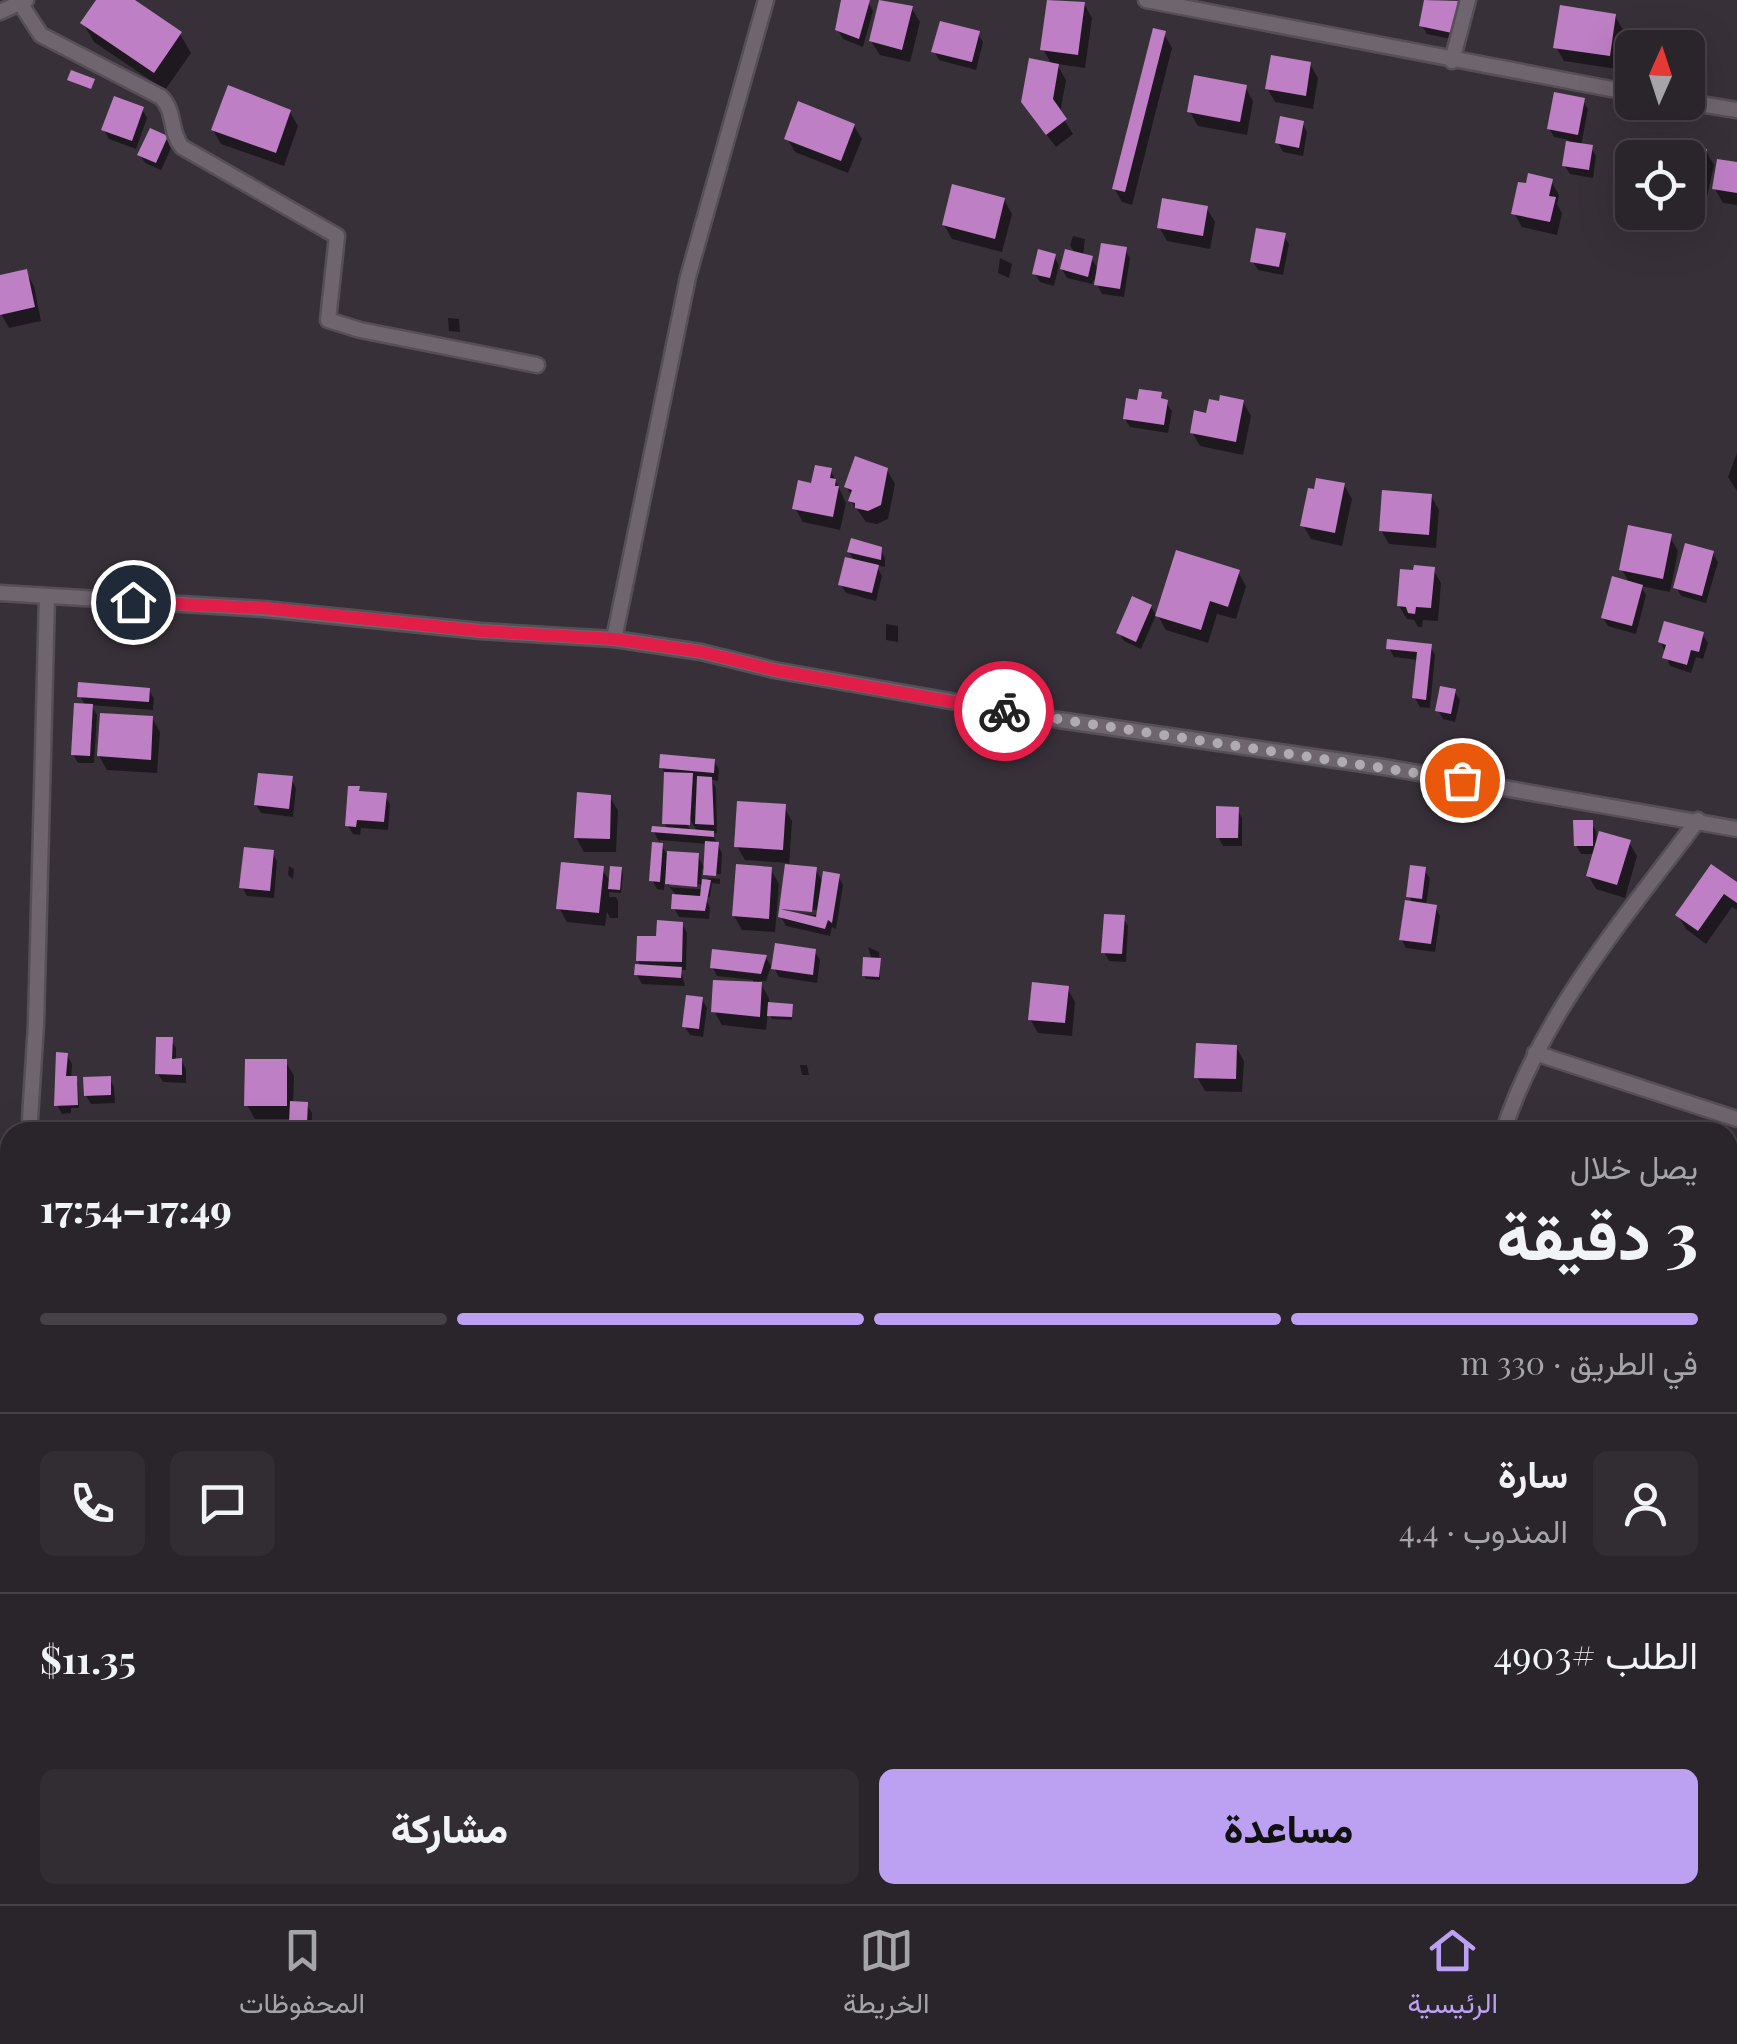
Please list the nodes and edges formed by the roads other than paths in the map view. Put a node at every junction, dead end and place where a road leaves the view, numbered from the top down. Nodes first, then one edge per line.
1 (766, 0) edge
2 (1146, 0) edge
3 (1468, 0) edge
4 (23, 2) edge
5 (0, 12) edge
6 (1452, 60) junction
7 (1615, 90) edge
8 (1705, 105) edge
9 (1737, 110) edge
10 (537, 364) dead end
11 (0, 593) edge
12 (47, 597) junction
13 (614, 639) junction
14 (1698, 820) junction
15 (1737, 829) edge
16 (1535, 1053) junction
17 (1737, 1118) edge
18 (30, 1119) dead end
19 (1507, 1122) edge

1 - 13 street
2 - 6 street
3 - 6 street
4 - 5 street
4 - 10 street
6 - 7 street
8 - 9 street
11 - 12 street
12 - 13 street
12 - 18 street
13 - 14 street
14 - 15 street
14 - 16 street
16 - 17 street
16 - 19 street

